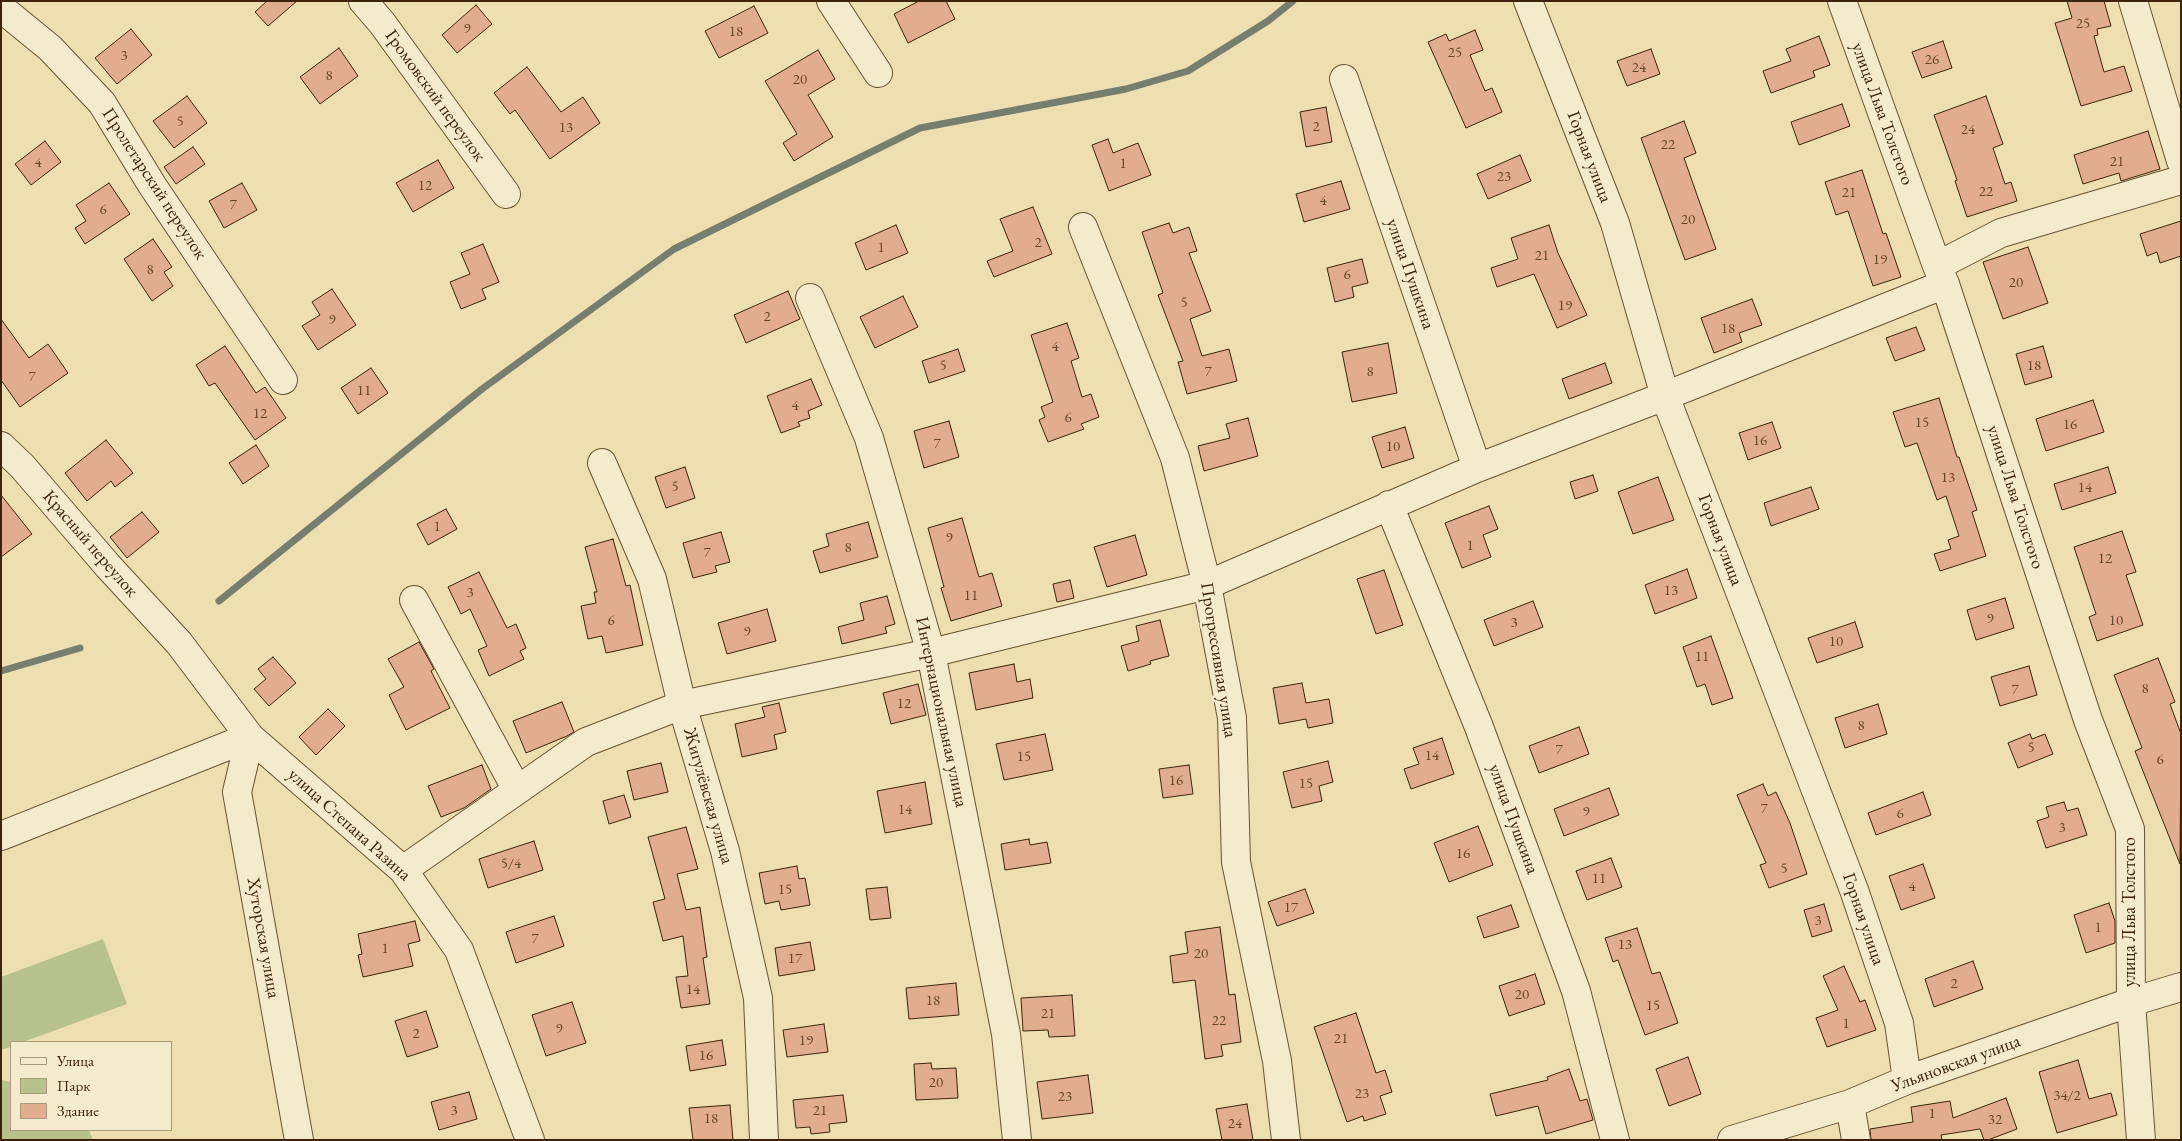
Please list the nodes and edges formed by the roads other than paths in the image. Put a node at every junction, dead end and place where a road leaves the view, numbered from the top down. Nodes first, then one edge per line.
1 (363, 1) edge
2 (831, 1) edge
3 (1528, 1) edge
4 (1842, 1) edge
5 (2133, 1) edge
6 (1, 8) edge
7 (878, 73) dead end
8 (1344, 79) dead end
9 (2181, 161) edge
10 (2181, 180) edge
11 (506, 194) dead end
12 (1083, 227) dead end
13 (1941, 275) junction
14 (810, 298) dead end
15 (283, 380) dead end
16 (1666, 396) junction
17 (1, 446) edge
18 (602, 463) dead end
19 (1476, 468) junction
20 (1389, 505) junction
21 (1207, 585) junction
22 (414, 600) dead end
23 (179, 644) joint
24 (931, 653) junction
25 (682, 705) junction
26 (250, 737) junction
27 (517, 790) junction
28 (1, 836) edge
29 (403, 870) junction
30 (2181, 987) edge
31 (2131, 1002) junction
32 (1907, 1080) junction
33 (1850, 1104) junction
34 (299, 1140) edge
35 (530, 1140) edge
36 (764, 1140) edge
37 (1017, 1140) edge
38 (1286, 1140) edge
39 (1615, 1140) edge
40 (1732, 1140) edge
41 (1856, 1140) edge
42 (2141, 1140) edge

1 - 11 street, Громовский переулок
2 - 7 street
3 - 16 street, Горная улица
4 - 13 street, улица Льва Толстого
5 - 9 street
6 - 15 street, Пролетарский переулок
8 - 19 street, улица Пушкина
10 - 13 street
12 - 21 street, Прогрессивная улица
13 - 16 street
13 - 31 street, улица Льва Толстого
14 - 24 street, Интернациональная улица
16 - 19 street
16 - 32 street, Горная улица
17 - 23 street, Красный переулок
18 - 25 street, Жигулёвская улица
19 - 20 street
20 - 21 street
20 - 39 street, улица Пушкина
21 - 24 street
21 - 38 street, Прогрессивная улица
22 - 27 street
23 - 26 street, улица Степана Разина
24 - 25 street
24 - 37 street, Интернациональная улица
25 - 27 street
25 - 36 street, Жигулёвская улица
26 - 28 street
26 - 29 street, улица Степана Разина
26 - 34 street, Хуторская улица
27 - 29 street
29 - 35 street, улица Степана Разина
30 - 31 street, Ульяновская улица
31 - 32 street, Ульяновская улица
31 - 42 street, улица Льва Толстого
32 - 33 street, Ульяновская улица
33 - 40 street, Ульяновская улица
33 - 41 street

